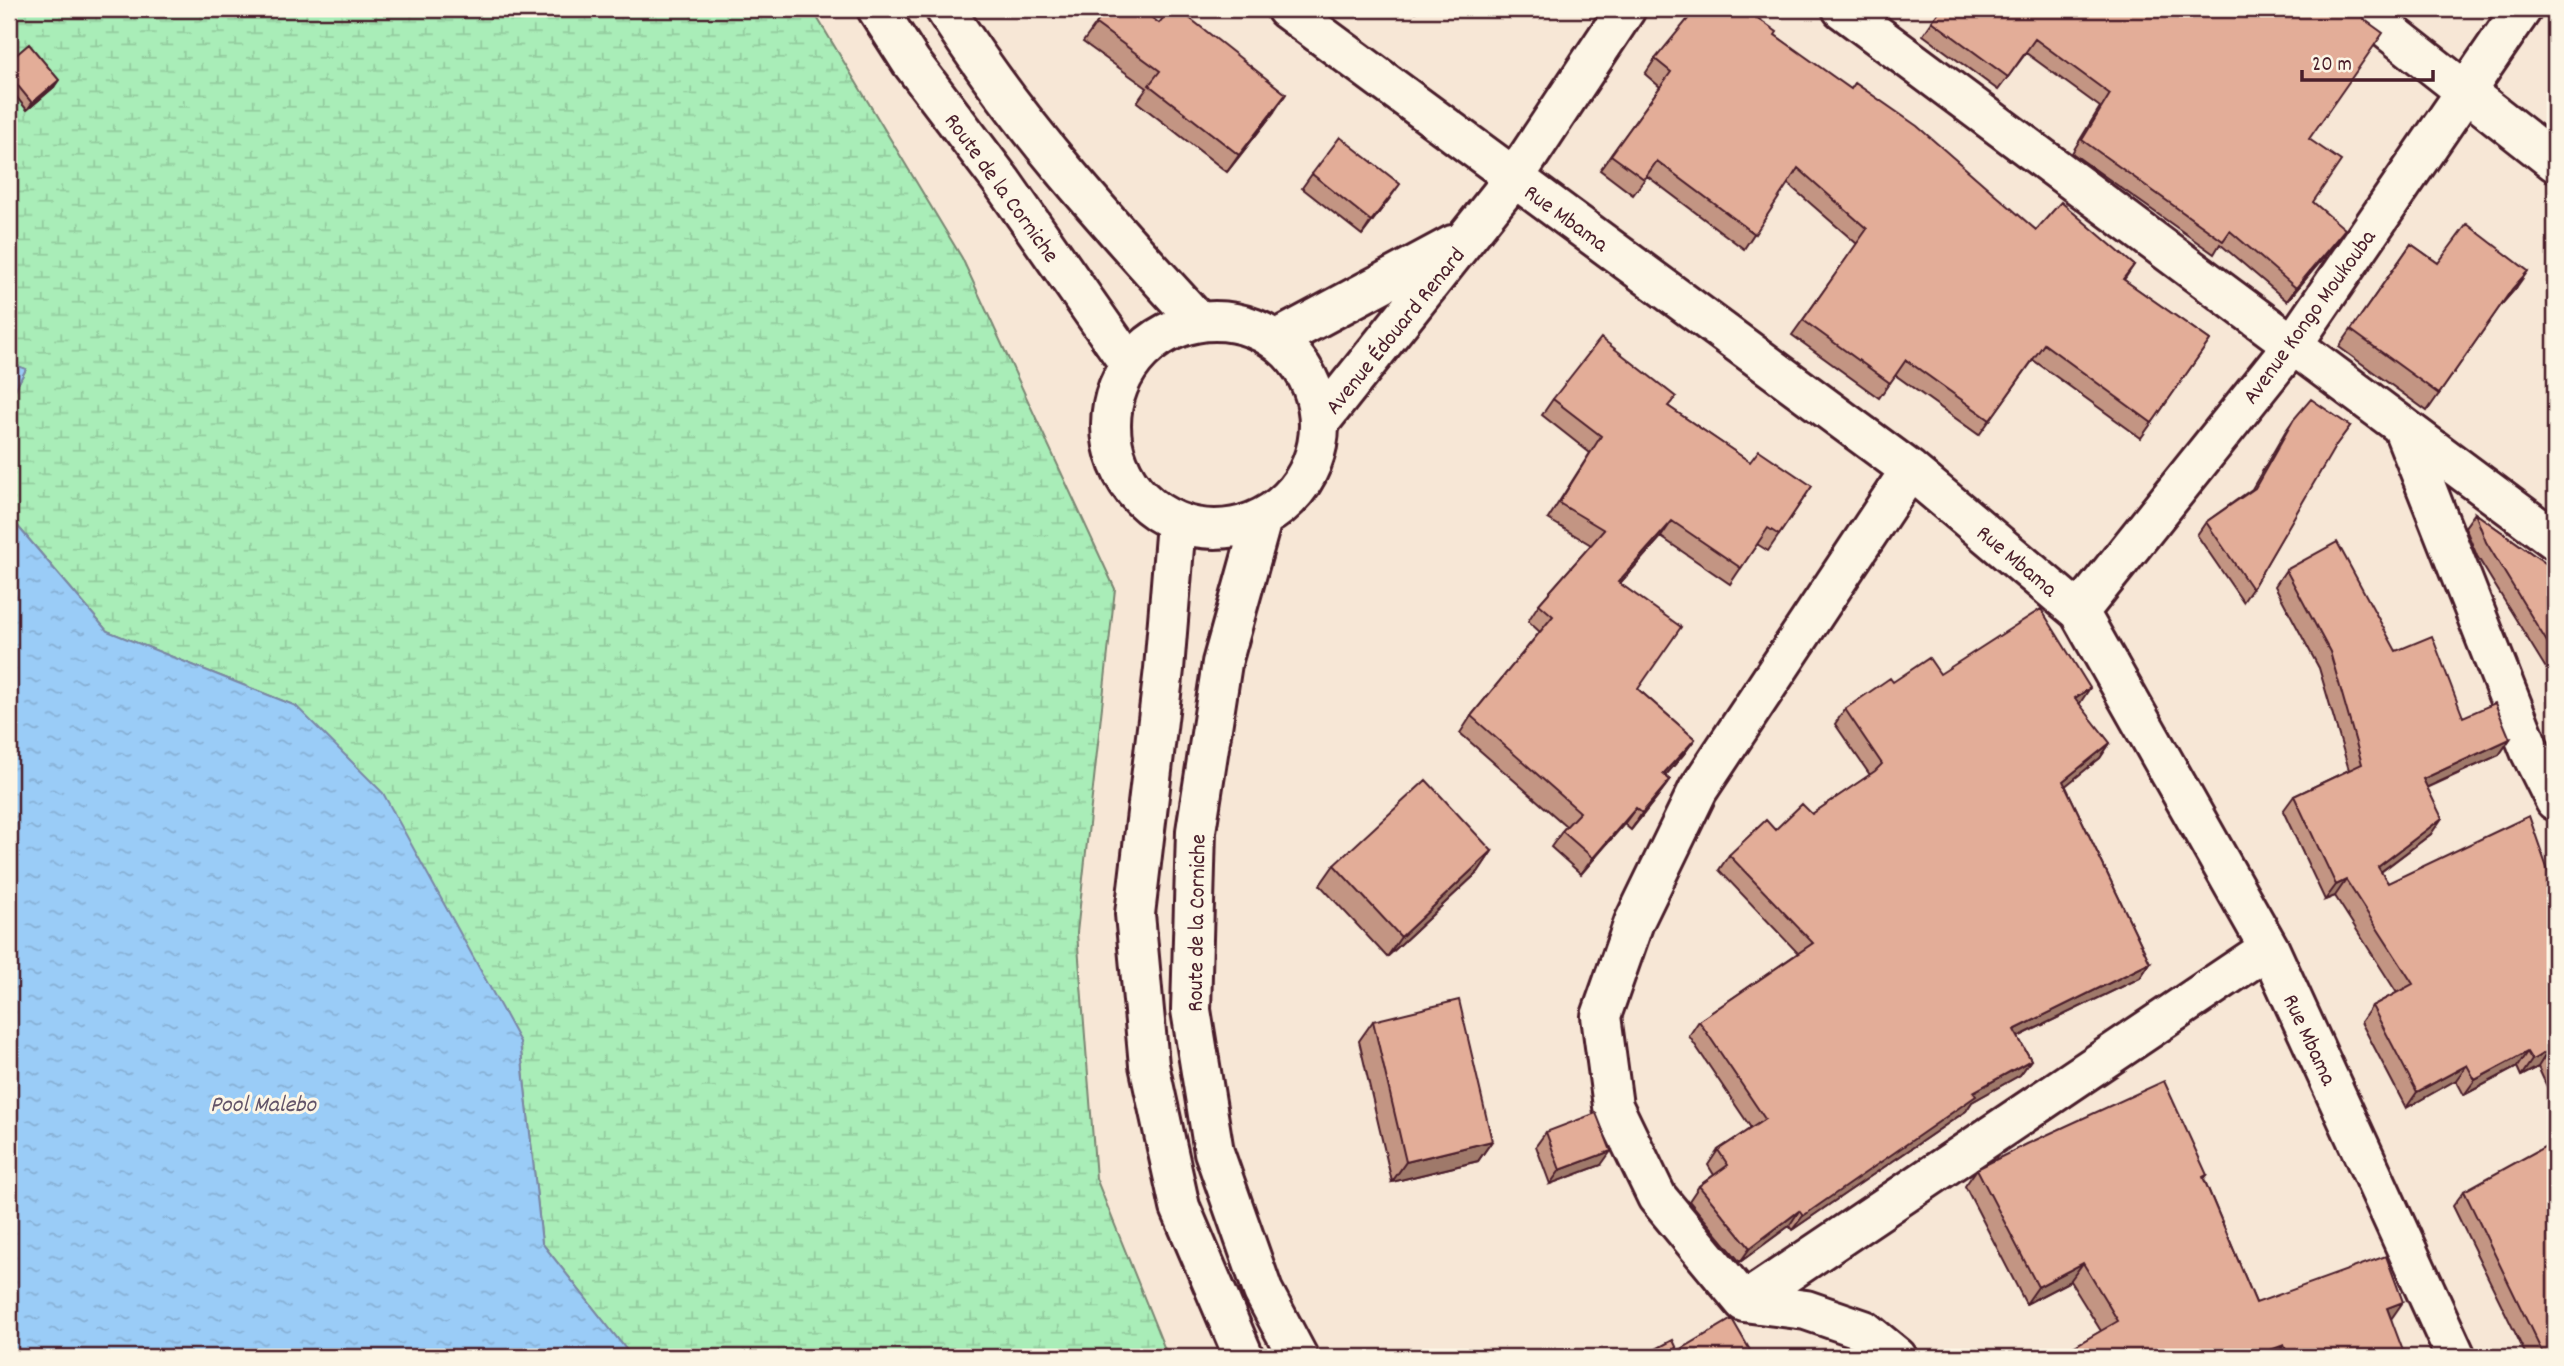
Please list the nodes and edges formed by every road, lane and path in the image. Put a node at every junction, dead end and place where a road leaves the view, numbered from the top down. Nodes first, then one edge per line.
1 (877, 9) edge
2 (945, 9) edge
3 (1286, 9) edge
4 (1626, 9) edge
5 (1842, 9) edge
6 (2361, 9) edge
7 (2522, 9) edge
8 (2466, 93) junction
9 (2555, 162) edge
10 (1514, 178) junction
11 (1467, 238) junction
12 (1199, 322) junction
13 (1276, 340) junction
14 (2293, 344) junction
15 (1130, 365) junction
16 (1320, 422) junction
17 (2402, 426) junction
18 (1910, 470) junction
19 (1262, 519) junction
20 (1176, 523) junction
21 (2555, 540) edge
22 (2079, 612) junction
23 (2555, 801) edge
24 (2269, 948) junction
25 (1744, 1302) junction
26 (1244, 1357) edge
27 (1298, 1357) edge
28 (1897, 1357) edge
29 (2456, 1357) edge

1 - 15 street, Route de la Corniche
2 - 12 street
3 - 10 street, Rue Mbama
4 - 10 street, Avenue Édouard Renard
5 - 14 street
6 - 8 street
7 - 8 street, Avenue Kongo Moukouba
8 - 9 street
8 - 14 street, Avenue Kongo Moukouba
10 - 11 street, Avenue Édouard Renard
10 - 18 street, Rue Mbama
11 - 13 street, Avenue Édouard Renard
11 - 16 street, Avenue Édouard Renard
12 - 13 street
12 - 15 street
13 - 16 street
14 - 17 street
14 - 22 street, Avenue Kongo Moukouba
15 - 20 street
16 - 19 street
17 - 21 street
17 - 23 street
18 - 22 street, Rue Mbama
18 - 25 street
19 - 20 street
19 - 27 street, Route de la Corniche
20 - 26 street
22 - 24 street, Rue Mbama
24 - 25 street
24 - 29 street, Rue Mbama
25 - 28 street

